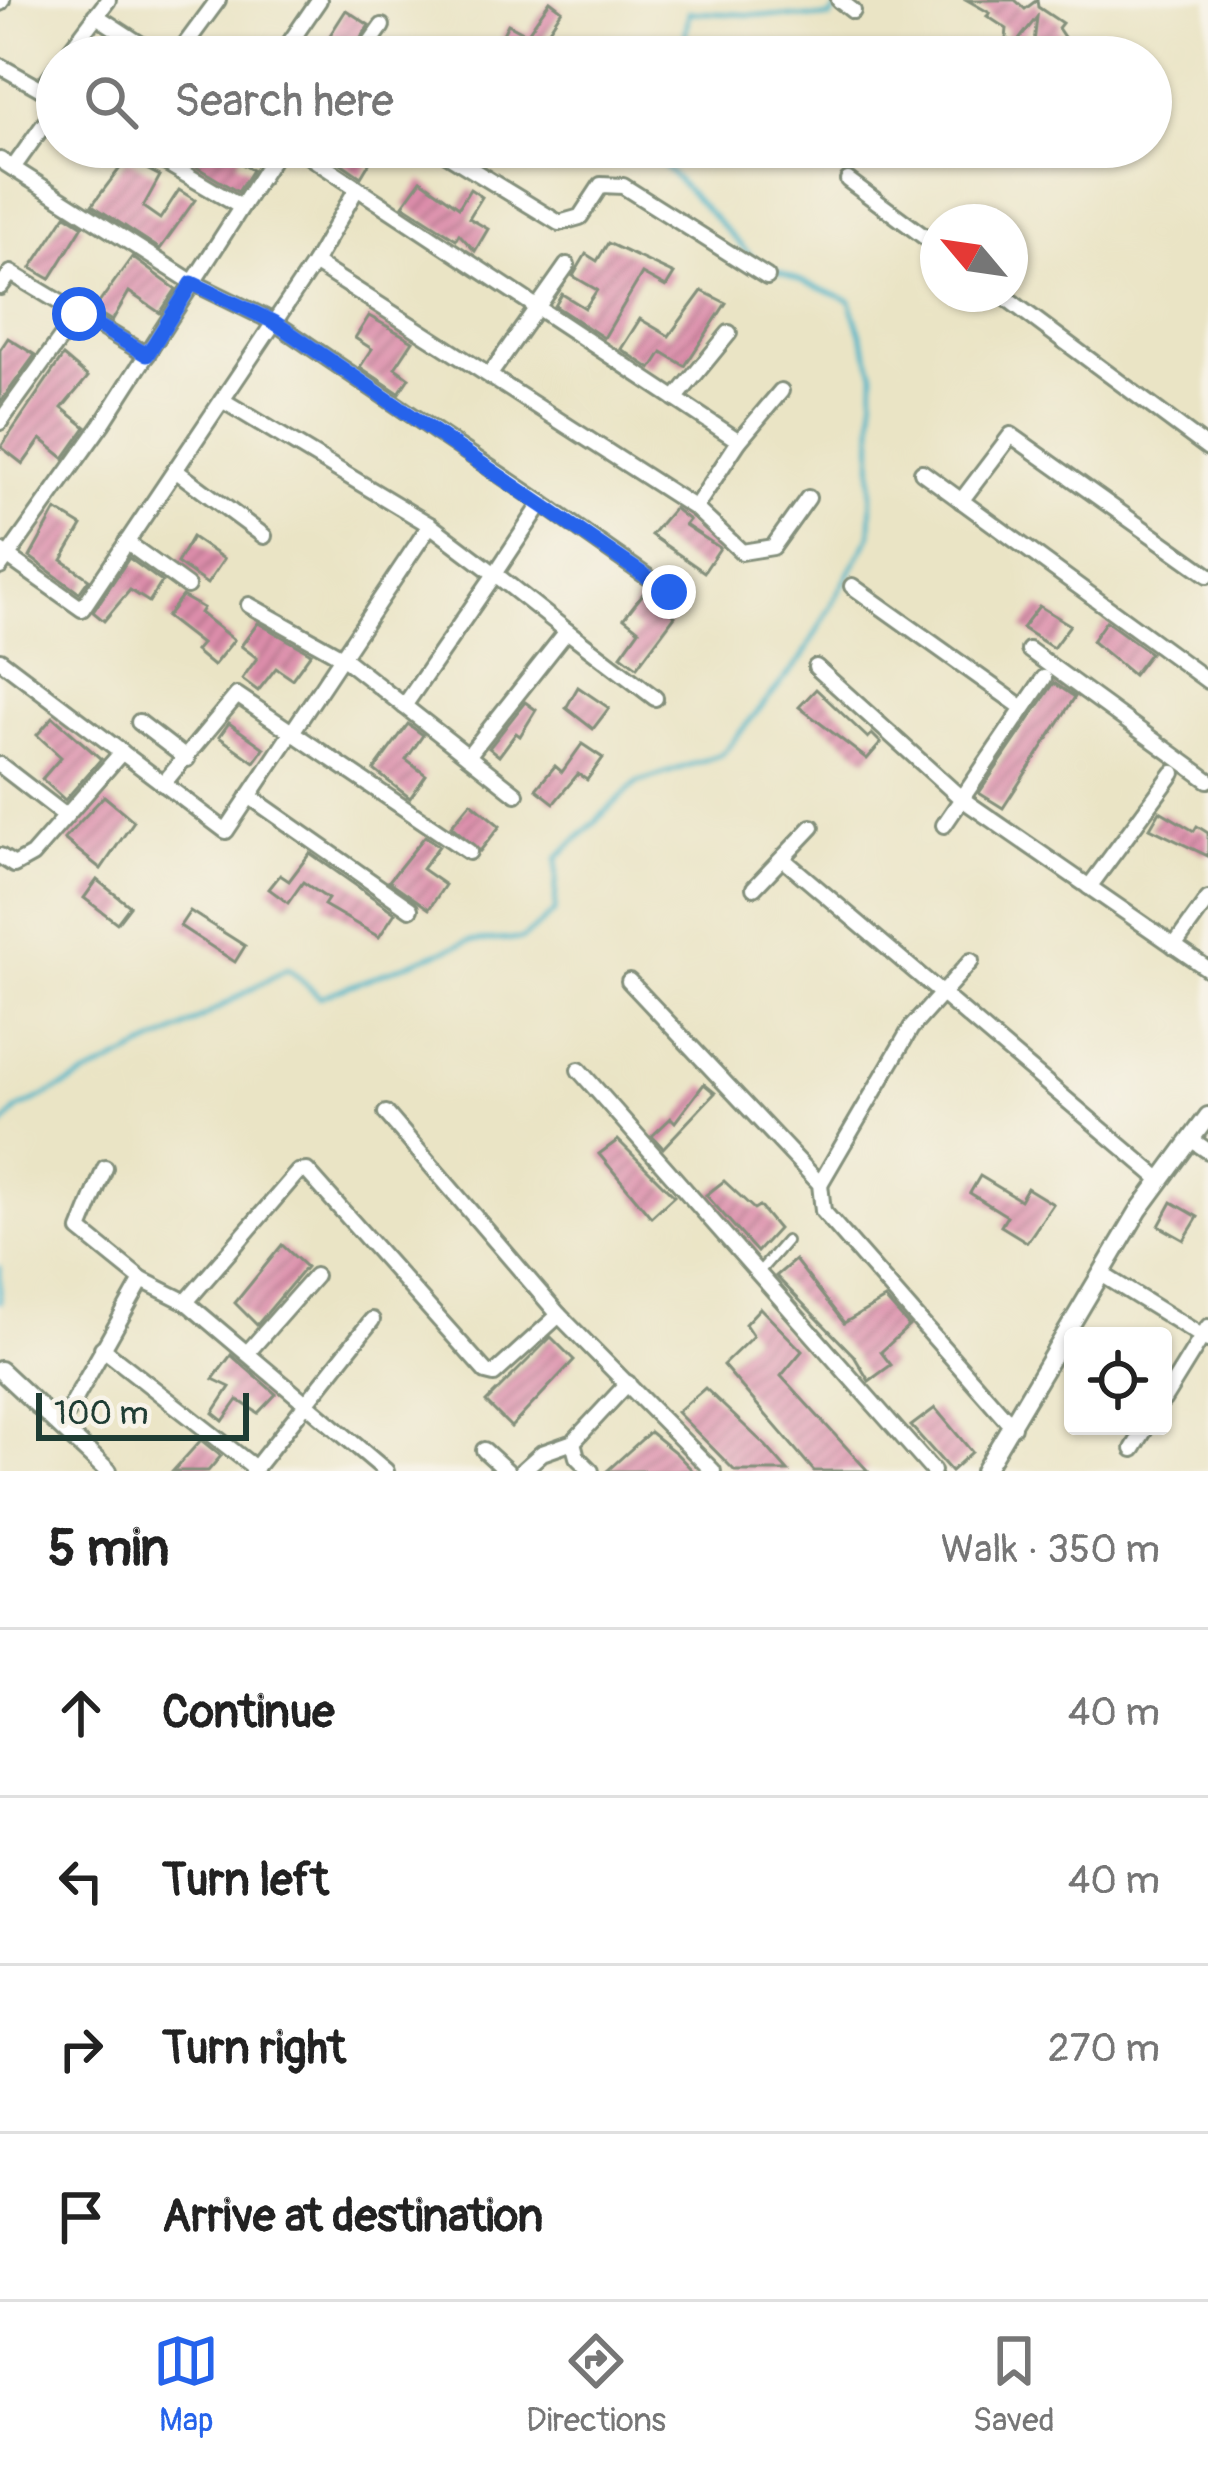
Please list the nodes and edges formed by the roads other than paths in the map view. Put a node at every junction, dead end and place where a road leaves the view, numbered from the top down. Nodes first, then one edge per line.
1 (108, 0) edge
2 (218, 0) edge
3 (319, 0) edge
4 (839, 0) edge
5 (853, 11) dead end
6 (95, 15) junction
7 (382, 26) dead end
8 (80, 36) edge
9 (128, 36) edge
10 (191, 36) edge
11 (294, 36) edge
12 (375, 36) edge
13 (0, 66) edge
14 (36, 86) edge
15 (36, 128) edge
16 (7, 164) edge
17 (175, 168) edge
18 (266, 168) edge
19 (327, 168) edge
20 (469, 168) edge
21 (848, 180) dead end
22 (357, 188) junction
23 (241, 207) junction
24 (920, 234) edge
25 (314, 263) junction
26 (567, 265) dead end
27 (767, 277) dead end
28 (192, 283) junction
29 (0, 287) edge
30 (538, 307) junction
31 (1025, 312) edge
32 (79, 314) junction
33 (274, 322) junction
34 (729, 332) dead end
35 (147, 355) junction
36 (491, 374) junction
37 (781, 391) dead end
38 (675, 399) junction
39 (222, 400) junction
40 (0, 422) edge
41 (739, 441) junction
42 (1208, 448) edge
43 (175, 470) junction
44 (922, 472) dead end
45 (808, 498) dead end
46 (961, 501) junction
47 (542, 503) junction
48 (694, 508) junction
49 (430, 525) junction
50 (264, 536) dead end
51 (126, 542) junction
52 (2, 558) edge
53 (495, 574) junction
54 (1208, 575) edge
55 (187, 586) dead end
56 (852, 586) dead end
57 (669, 592) dead end
58 (249, 605) dead end
59 (567, 631) junction
60 (1028, 650) dead end
61 (342, 657) junction
62 (0, 660) edge
63 (816, 667) dead end
64 (1044, 678) dead end
65 (1208, 681) edge
66 (655, 698) dead end
67 (404, 706) junction
68 (1023, 708) junction
69 (139, 722) dead end
70 (292, 730) junction
71 (122, 752) junction
72 (468, 756) junction
73 (187, 759) junction
74 (0, 765) edge
75 (1173, 773) dead end
76 (1208, 779) edge
77 (164, 784) junction
78 (516, 794) dead end
79 (249, 796) junction
80 (962, 799) junction
81 (65, 816) junction
82 (944, 826) dead end
83 (812, 827) dead end
84 (469, 852) dead end
85 (0, 856) edge
86 (784, 859) junction
87 (1089, 886) junction
88 (754, 888) dead end
89 (1208, 898) edge
90 (410, 909) dead end
91 (1174, 946) junction
92 (971, 962) dead end
93 (1208, 969) edge
94 (628, 981) dead end
95 (942, 994) junction
96 (579, 1070) dead end
97 (386, 1113) dead end
98 (1208, 1116) edge
99 (1192, 1140) junction
100 (1208, 1151) edge
101 (105, 1168) dead end
102 (1161, 1180) junction
103 (820, 1184) junction
104 (786, 1241) dead end
105 (758, 1273) junction
106 (1103, 1275) junction
107 (316, 1276) dead end
108 (142, 1280) junction
109 (186, 1302) junction
110 (559, 1316) junction
111 (372, 1320) dead end
112 (1206, 1335) edge
113 (102, 1348) junction
114 (248, 1352) junction
115 (0, 1370) edge
116 (628, 1383) junction
117 (1172, 1386) edge
118 (305, 1405) junction
119 (60, 1426) junction
120 (1012, 1427) junction
121 (1142, 1435) edge
122 (573, 1442) junction
123 (1133, 1449) dead end
124 (484, 1450) dead end
125 (254, 1470) edge
126 (109, 1471) edge
127 (386, 1471) edge
128 (507, 1471) edge
129 (521, 1471) edge
130 (592, 1471) edge
131 (713, 1471) edge
132 (932, 1471) edge
133 (984, 1471) edge

1 - 6 street
2 - 10 street
3 - 11 street
4 - 5 street
6 - 8 street
6 - 9 street
7 - 12 street
13 - 14 street
15 - 16 street
16 - 28 street
17 - 23 street
18 - 23 street
19 - 22 street
20 - 27 street
21 - 24 street
22 - 25 street
22 - 30 street
23 - 28 street
25 - 33 street
25 - 36 street
26 - 30 street
28 - 33 street
28 - 35 street
29 - 32 street
30 - 36 street
30 - 38 street
31 - 42 street
32 - 35 street
32 - 40 street
33 - 39 street
33 - 47 street
34 - 38 street
35 - 52 street
36 - 48 street
37 - 41 street
38 - 41 street
39 - 43 street
39 - 49 street
41 - 48 street
43 - 50 street
43 - 51 street
44 - 46 street
45 - 48 street
46 - 54 street
46 - 65 street
47 - 53 street
47 - 57 street
49 - 53 street
49 - 61 street
51 - 52 street
51 - 55 street
53 - 59 street
53 - 67 street
56 - 68 street
58 - 61 street
59 - 66 street
59 - 72 street
60 - 76 street
61 - 67 street
61 - 70 street
62 - 71 street
63 - 80 street
64 - 68 street
67 - 72 street
68 - 80 street
69 - 73 street
70 - 73 street
70 - 79 street
70 - 84 street
71 - 77 street
71 - 81 street
72 - 78 street
73 - 77 street
74 - 81 street
75 - 87 street
77 - 79 street
79 - 90 street
80 - 82 street
80 - 87 street
81 - 85 street
83 - 86 street
86 - 88 street
86 - 95 street
87 - 91 street
89 - 91 street
91 - 93 street
92 - 95 street
94 - 103 street
95 - 102 street
95 - 103 street
96 - 105 street
97 - 110 street
98 - 99 street
99 - 100 street
99 - 102 street
101 - 108 street
102 - 106 street
103 - 120 street
104 - 105 lane
105 - 132 street
106 - 112 street
106 - 120 street
107 - 114 street
108 - 109 street
108 - 113 street
109 - 110 street
109 - 114 street
110 - 116 street
111 - 118 street
112 - 117 street
113 - 119 street
113 - 125 street
114 - 118 street
115 - 119 street
116 - 122 street
116 - 131 street
118 - 125 street
118 - 127 street
119 - 126 street
120 - 133 street
121 - 123 street
122 - 129 street
122 - 130 street
124 - 128 street

